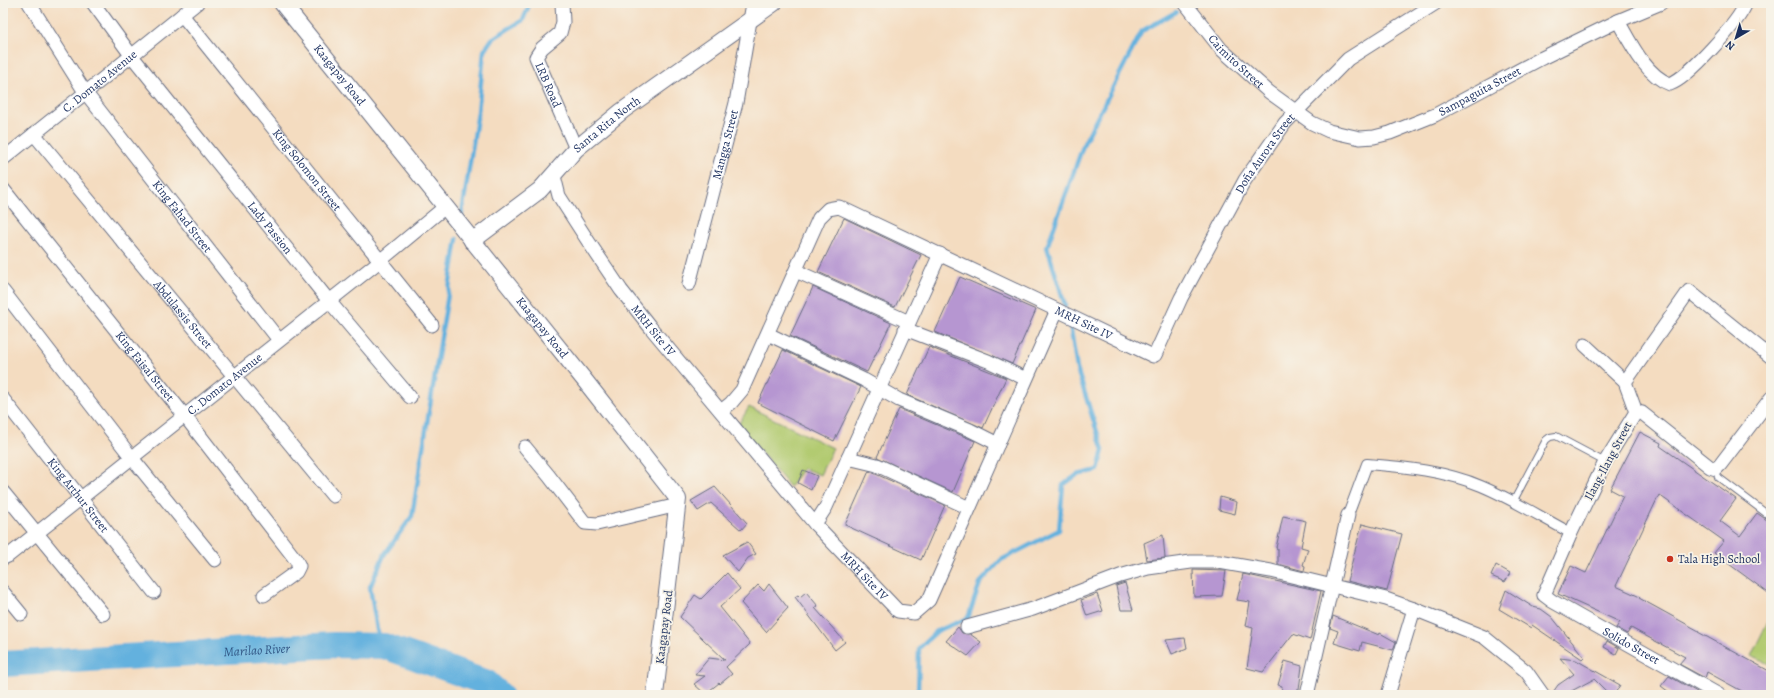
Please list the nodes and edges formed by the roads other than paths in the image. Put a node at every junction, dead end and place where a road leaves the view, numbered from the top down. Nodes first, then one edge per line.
1 (29, 3) edge
2 (93, 3) edge
3 (197, 3) edge
4 (282, 3) edge
5 (562, 3) edge
6 (753, 3) edge
7 (774, 3) edge
8 (1185, 3) edge
9 (1436, 3) edge
10 (1661, 3) edge
11 (1746, 3) edge
12 (182, 15) junction
13 (751, 20) junction
14 (1618, 22) junction
15 (131, 55) junction
16 (85, 92) junction
17 (1294, 112) junction
18 (34, 134) junction
19 (576, 149) junction
20 (3, 160) edge
21 (554, 176) junction
22 (3, 189) edge
23 (445, 207) junction
24 (472, 241) junction
25 (940, 254) junction
26 (381, 260) junction
27 (796, 272) junction
28 (689, 284) dead end
29 (3, 291) edge
30 (329, 301) junction
31 (1057, 310) junction
32 (432, 325) dead end
33 (907, 325) junction
34 (768, 334) junction
35 (279, 340) junction
36 (1585, 345) dead end
37 (1154, 356) joint
38 (1771, 357) edge
39 (234, 376) junction
40 (1026, 379) junction
41 (1626, 382) junction
42 (880, 389) junction
43 (410, 398) dead end
44 (1771, 398) edge
45 (3, 399) edge
46 (721, 412) junction
47 (1636, 412) junction
48 (184, 415) junction
49 (998, 444) junction
50 (525, 447) dead end
51 (132, 458) junction
52 (848, 458) junction
53 (1605, 462) junction
54 (1716, 469) junction
55 (3, 492) edge
56 (332, 496) dead end
57 (81, 497) junction
58 (1513, 502) junction
59 (678, 504) junction
60 (969, 508) junction
61 (1348, 515) joint
62 (1771, 517) edge
63 (815, 524) junction
64 (36, 533) junction
65 (1571, 533) junction
66 (3, 558) edge
67 (215, 560) dead end
68 (1331, 586) junction
69 (3, 592) edge
70 (154, 592) dead end
71 (264, 595) dead end
72 (1544, 595) joint
73 (1414, 609) junction
74 (21, 614) dead end
75 (102, 614) dead end
76 (968, 627) dead end
77 (1710, 693) edge
78 (655, 695) edge
79 (1307, 695) edge
80 (1388, 695) edge
81 (1543, 695) edge

1 - 16 street, King Fahad Street
2 - 15 street, Lady Passion
3 - 12 street, C. Domato Avenue
4 - 23 street, Kaagapay Road
5 - 19 street, LRB Road
6 - 13 street, Mangga Street
7 - 13 street, Santa Rita North
8 - 17 street, Caimito Street
9 - 17 street, Doña Aurora Street
10 - 14 street, Sampaguita Street
11 - 14 street
12 - 15 street, C. Domato Avenue
12 - 26 street, King Solomon Street
13 - 19 street, Santa Rita North
13 - 28 street, Mangga Street
14 - 17 street, Sampaguita Street
15 - 16 street, C. Domato Avenue
15 - 30 street, Lady Passion
16 - 18 street, C. Domato Avenue
16 - 35 street, King Fahad Street
17 - 37 street, Doña Aurora Street
18 - 20 street, C. Domato Avenue
18 - 39 street, Abdulassis Street
19 - 21 street, Santa Rita North
21 - 24 street, Santa Rita North
21 - 46 street, MRH Site IV
22 - 48 street, King Faisal Street
23 - 24 street, Kaagapay Road
23 - 26 street, C. Domato Avenue
24 - 59 street, Kaagapay Road
25 - 27 street
25 - 31 street
25 - 33 street
26 - 30 street, C. Domato Avenue
26 - 32 street, King Solomon Street
27 - 33 street
27 - 34 street
29 - 51 street
30 - 35 street, C. Domato Avenue
30 - 43 street, Lady Passion
31 - 37 street, MRH Site IV
31 - 40 street, MRH Site IV
33 - 40 street
33 - 42 street
34 - 42 street
34 - 46 street
35 - 39 street, C. Domato Avenue
36 - 41 street
38 - 41 street
39 - 48 street, C. Domato Avenue
39 - 56 street, Abdulassis Street
40 - 49 street, MRH Site IV
41 - 47 street
42 - 49 street
42 - 52 street
44 - 54 street
45 - 57 street, King Arthur Street
46 - 63 street, MRH Site IV
47 - 53 street, Ilang-Ilang Street
47 - 54 street, Ilang-Ilang Street
48 - 51 street, C. Domato Avenue
48 - 71 street, King Faisal Street
49 - 60 street, MRH Site IV
50 - 59 street
51 - 57 street, C. Domato Avenue
51 - 67 street
52 - 60 street
52 - 63 street
53 - 58 lane
53 - 65 street, Ilang-Ilang Street
54 - 62 lane
55 - 64 street
57 - 64 street, C. Domato Avenue
57 - 70 street, King Arthur Street
58 - 61 street
58 - 65 street
59 - 78 street, Kaagapay Road
60 - 63 street, MRH Site IV
61 - 68 street
64 - 66 street, C. Domato Avenue
64 - 75 street
65 - 72 street, Ilang-Ilang Street
68 - 73 street
68 - 76 street
68 - 79 street
69 - 74 street
72 - 77 street, Solido Street
73 - 80 street
73 - 81 street

